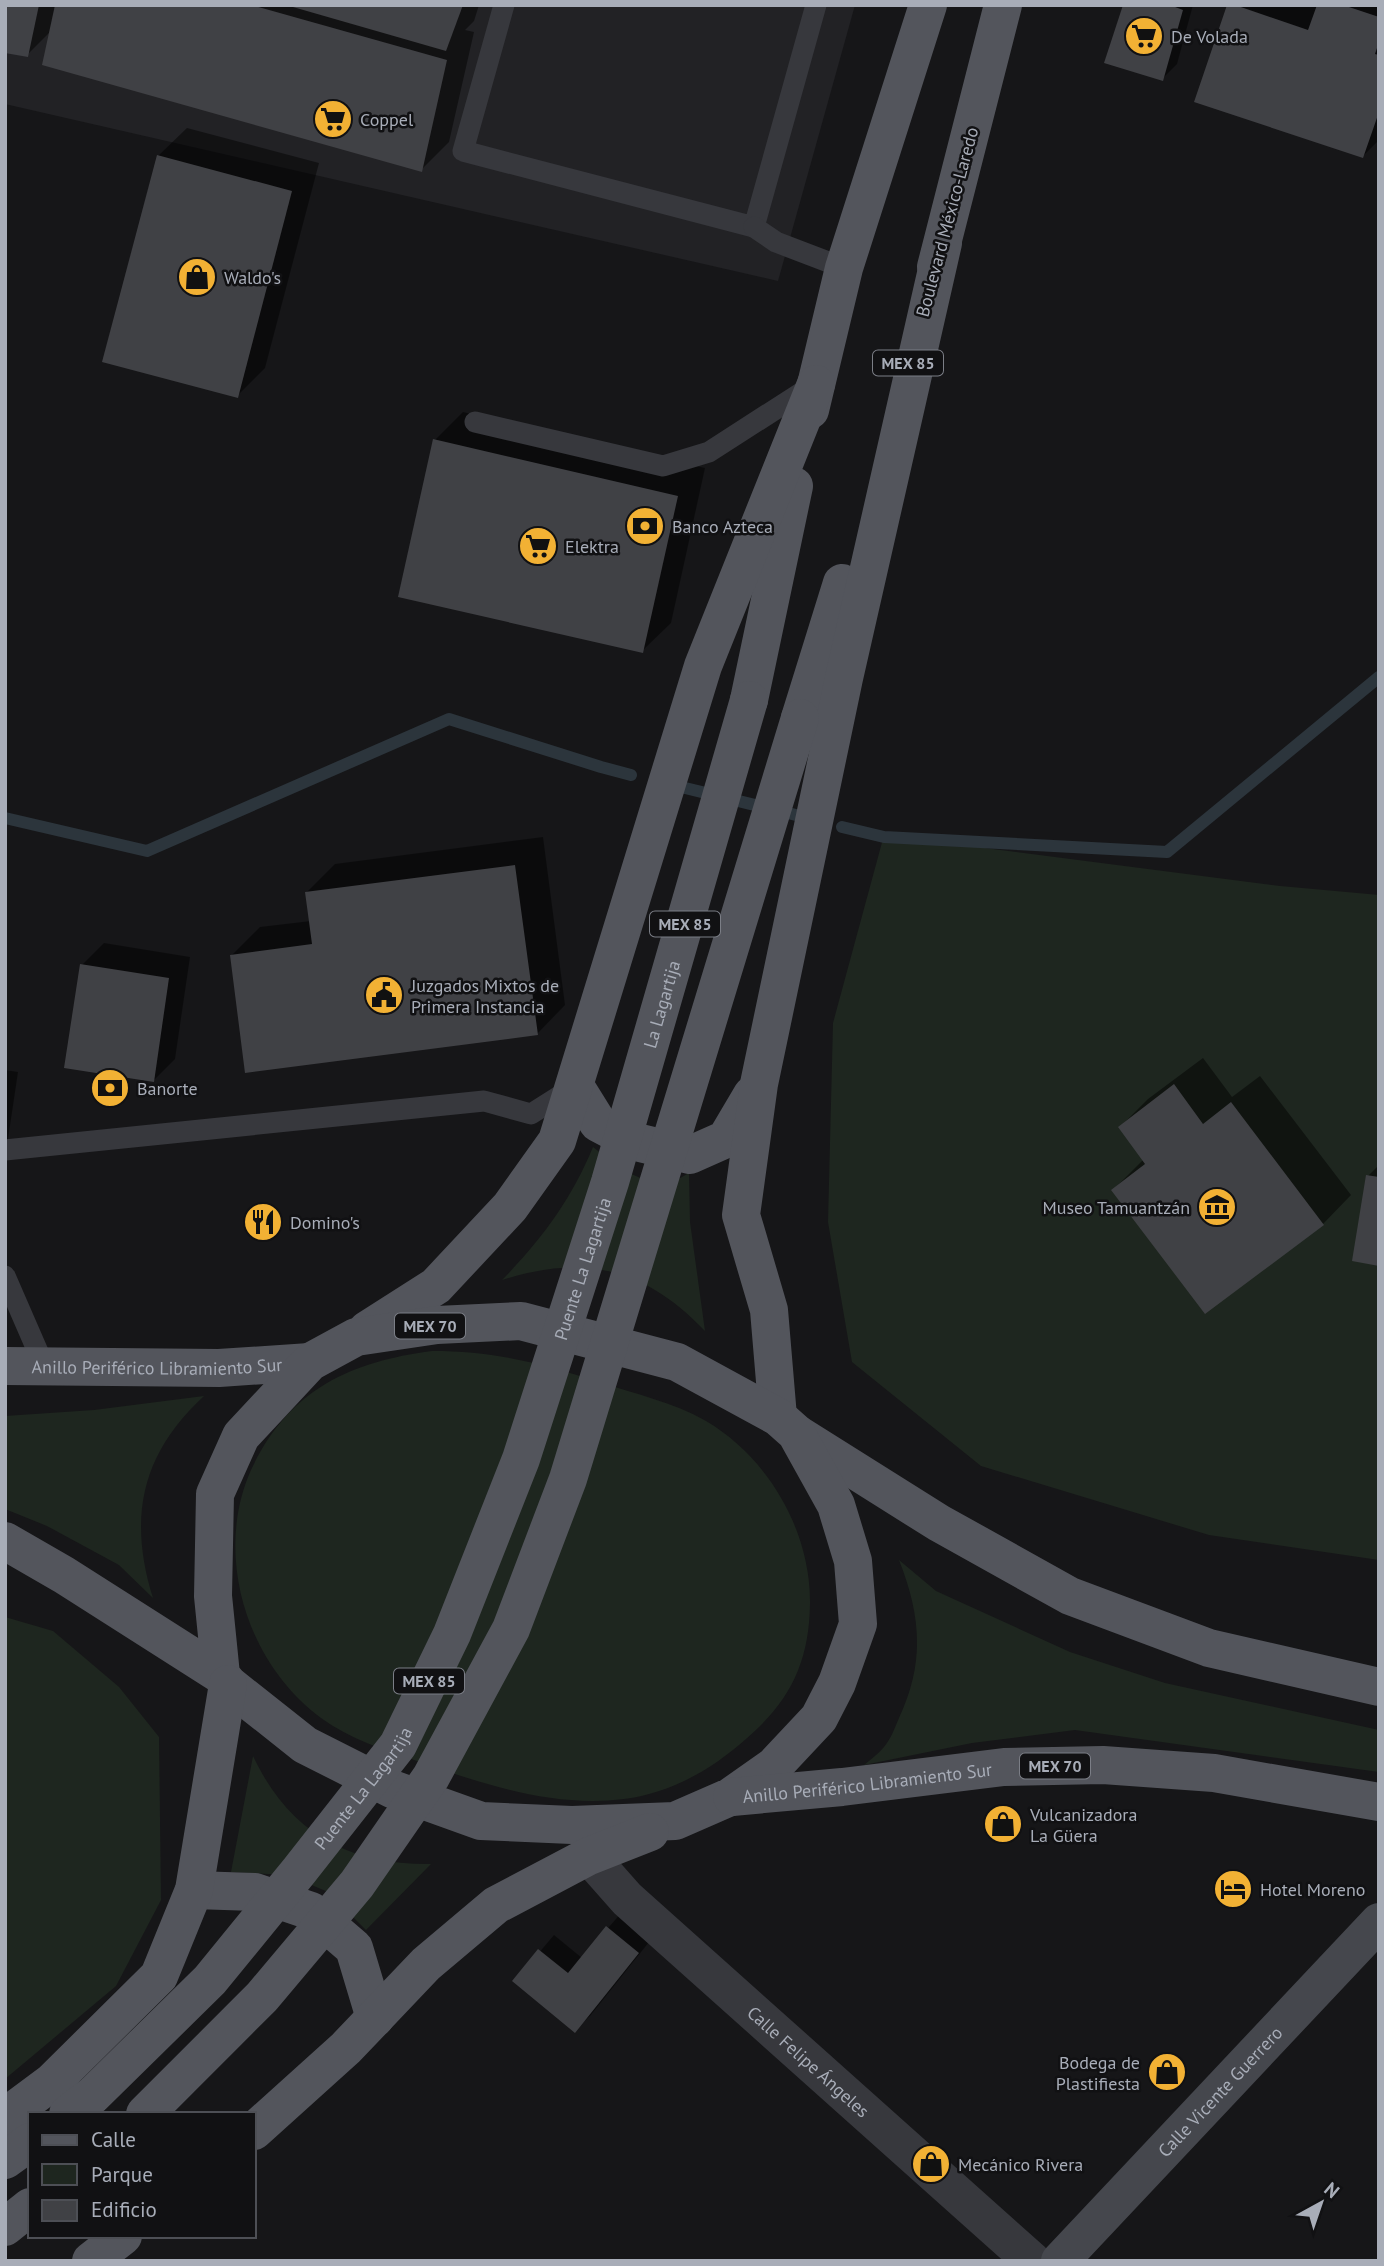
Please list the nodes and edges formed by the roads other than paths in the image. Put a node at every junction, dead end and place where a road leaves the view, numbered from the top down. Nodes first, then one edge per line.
1 (504, 5) edge
2 (816, 5) edge
3 (928, 5) edge
4 (1003, 5) edge
5 (754, 227) junction
6 (943, 243) junction
7 (844, 268) junction
8 (816, 384) junction
9 (475, 422) dead end
10 (759, 1084) junction
11 (575, 1086) junction
12 (621, 1147) joint
13 (5, 1150) edge
14 (5, 1276) edge
15 (356, 1337) junction
16 (310, 1362) junction
17 (5, 1366) edge
18 (45, 1368) junction
19 (787, 1425) junction
20 (5, 1541) edge
21 (224, 1679) junction
22 (1379, 1687) edge
23 (730, 1797) junction
24 (1379, 1802) edge
25 (675, 1821) junction
26 (589, 1856) junction
27 (194, 1890) junction
28 (1379, 1922) edge
29 (375, 2018) junction
30 (71, 2112) edge
31 (147, 2112) edge
32 (5, 2116) edge
33 (256, 2128) edge
34 (28, 2143) edge
35 (5, 2160) edge
36 (28, 2209) edge
37 (5, 2227) edge
38 (1032, 2261) edge
39 (1060, 2261) edge

1 - 5 lane
2 - 5 lane
3 - 7 main road, MEX 85
4 - 6 main road, Boulevard México-Laredo / MEX 85
5 - 7 lane
6 - 10 main road
6 - 31 main road, Boulevard México-Laredo / MEX 85, bridge
7 - 8 main road, MEX 85
8 - 9 lane
8 - 11 main road
8 - 12 main road, La Lagartija / MEX 85, bridge
10 - 11 main road
10 - 19 main road
11 - 13 lane
11 - 15 main road
12 - 30 main road, Puente La Lagartija / MEX 85, bridge
14 - 18 lane
15 - 16 main road, Anillo Periférico Libramiento Sur / MEX 70
15 - 19 main road, Anillo Periférico Libramiento Sur / MEX 70
16 - 18 main road, Anillo Periférico Libramiento Sur / MEX 70
16 - 21 main road, Anillo Periférico Libramiento Sur / MEX 70
17 - 18 main road, Anillo Periférico Libramiento Sur / MEX 70
19 - 22 main road, Anillo Periférico Libramiento Sur / MEX 70
19 - 23 main road, Anillo Periférico Libramiento Sur / MEX 70
20 - 21 main road, Anillo Periférico Libramiento Sur / MEX 70
21 - 25 main road, Anillo Periférico Libramiento Sur / MEX 70
21 - 27 main road
23 - 24 main road, Anillo Periférico Libramiento Sur / MEX 70
23 - 25 main road, Anillo Periférico Libramiento Sur / MEX 70
25 - 26 main road
26 - 29 main road
26 - 38 street, Calle Felipe Ángeles
27 - 29 main road
27 - 32 main road
28 - 39 street, Calle Vicente Guerrero
29 - 33 main road
34 - 35 main road
36 - 37 main road

